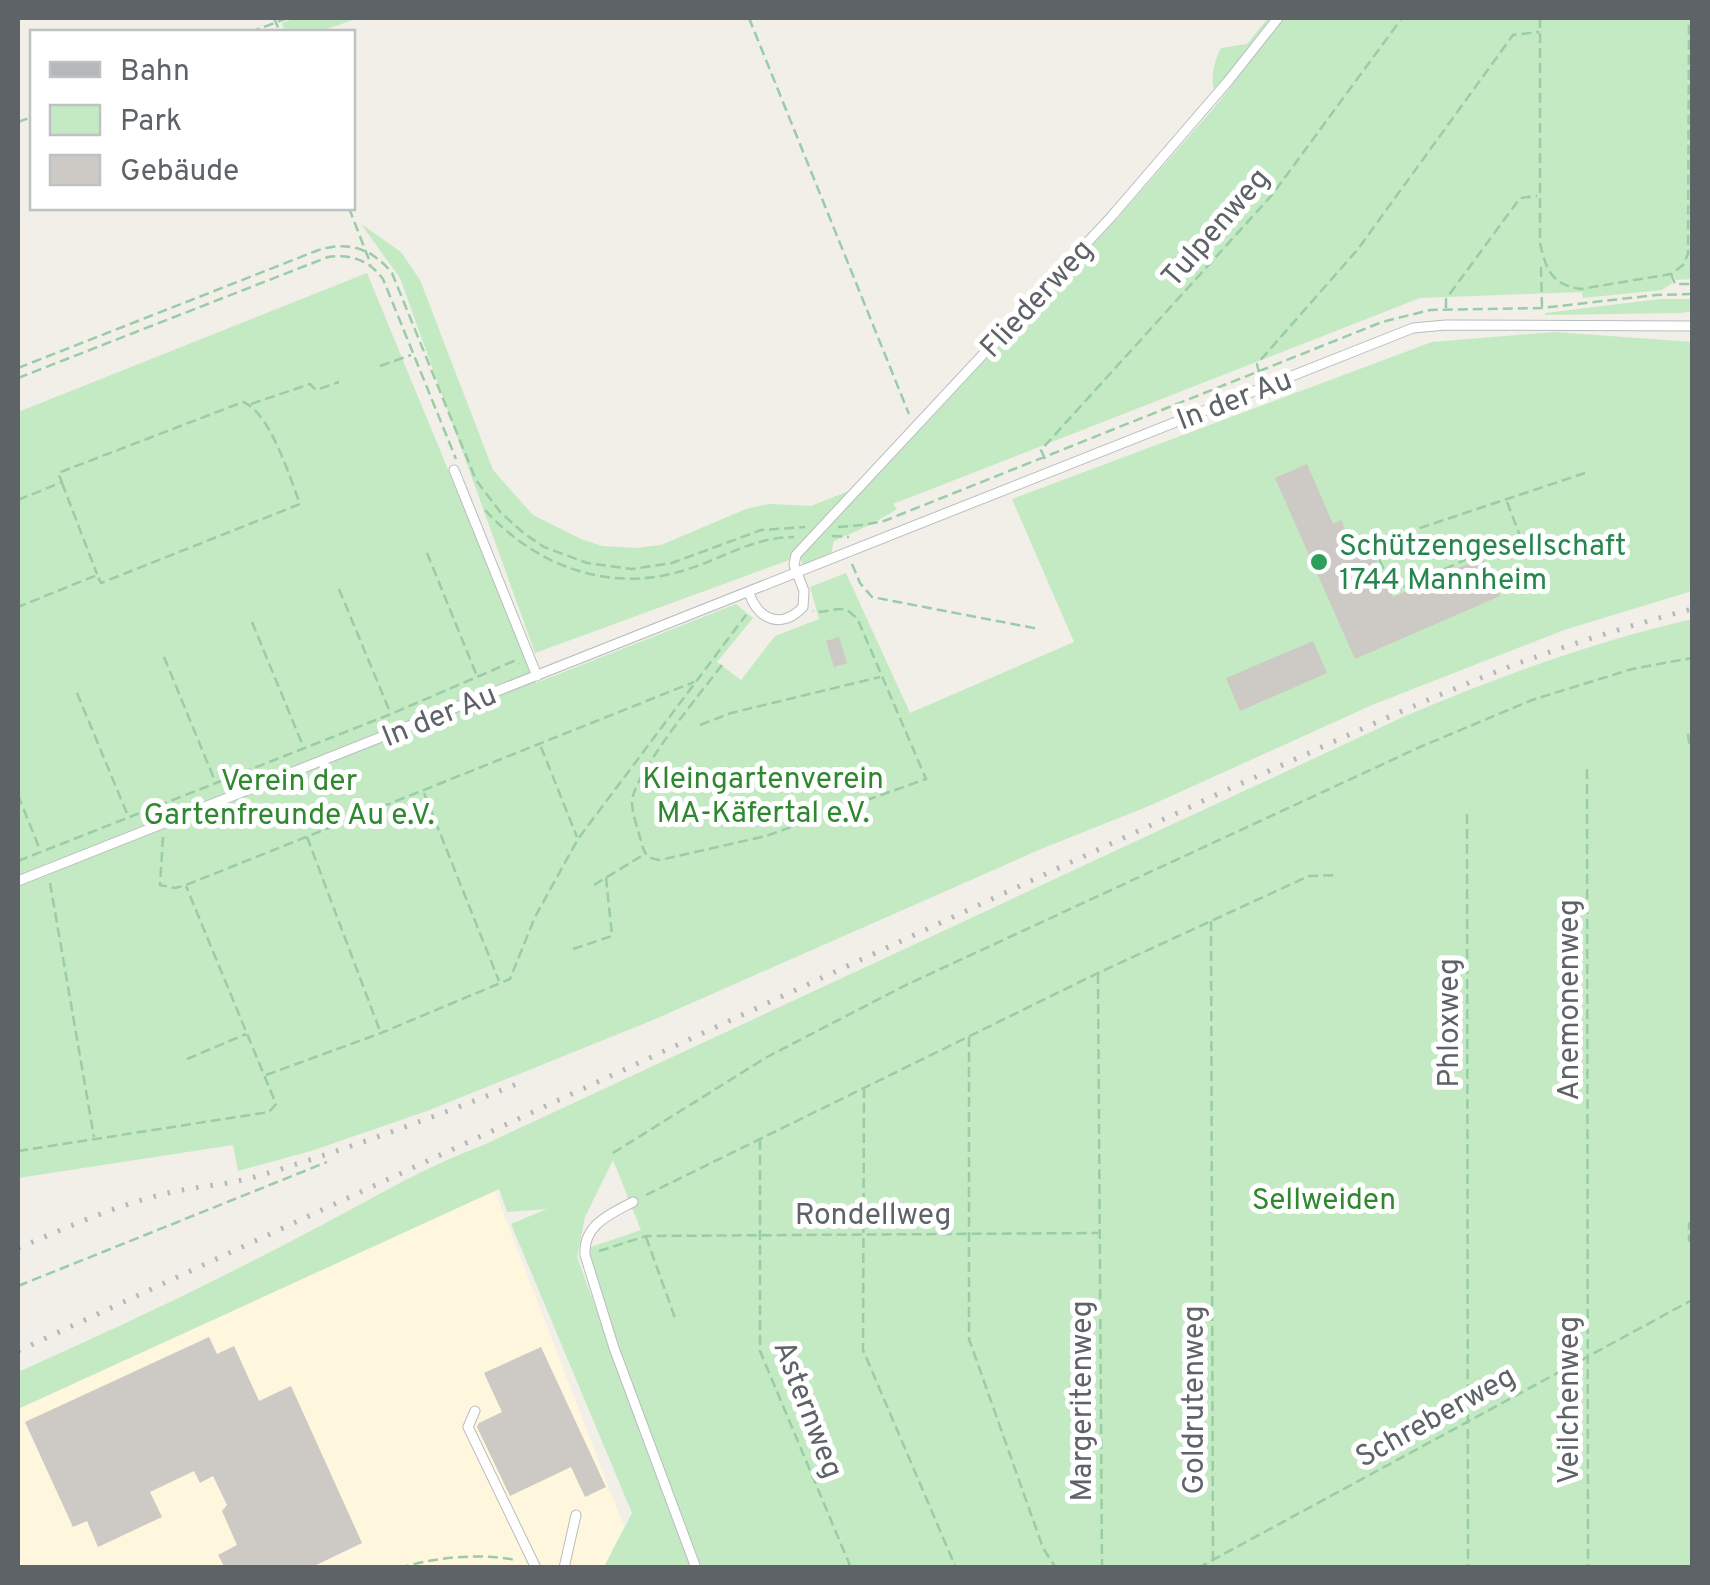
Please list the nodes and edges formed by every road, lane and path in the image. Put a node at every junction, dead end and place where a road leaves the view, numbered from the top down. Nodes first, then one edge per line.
1 (288, 18) edge
2 (750, 18) edge
3 (1278, 18) edge
4 (1402, 18) edge
5 (1540, 18) edge
6 (1689, 18) edge
7 (275, 20) edge
8 (1540, 32) junction
9 (1540, 196) junction
10 (350, 210) edge
11 (366, 250) junction
12 (372, 266) junction
13 (1545, 266) junction
14 (1671, 274) junction
15 (1692, 284) edge
16 (1692, 294) edge
17 (1446, 299) dead end
18 (1692, 326) edge
19 (414, 354) junction
20 (1257, 364) dead end
21 (380, 366) dead end
22 (18, 368) edge
23 (18, 377) edge
24 (339, 382) dead end
25 (250, 404) junction
26 (915, 430) junction
27 (1041, 450) dead end
28 (457, 469) joint
29 (1585, 473) dead end
30 (62, 482) junction
31 (1506, 499) junction
32 (18, 500) edge
33 (484, 509) dead end
34 (824, 527) junction
35 (814, 536) junction
36 (1520, 536) junction
37 (1362, 544) dead end
38 (1372, 544) junction
39 (847, 553) junction
40 (427, 554) dead end
41 (1528, 556) dead end
42 (796, 573) junction
43 (98, 575) junction
44 (340, 588) dead end
45 (749, 593) junction
46 (753, 605) junction
47 (18, 607) edge
48 (803, 607) junction
49 (252, 622) dead end
50 (1038, 629) dead end
51 (164, 657) dead end
52 (1692, 658) edge
53 (722, 665) dead end
54 (537, 676) junction
55 (881, 677) junction
56 (477, 678) junction
57 (696, 682) junction
58 (77, 693) dead end
59 (391, 714) junction
60 (700, 725) dead end
61 (1688, 734) dead end
62 (540, 746) junction
63 (304, 748) junction
64 (1692, 748) edge
65 (1587, 769) dead end
66 (216, 783) junction
67 (423, 792) junction
68 (18, 794) edge
69 (1468, 814) dead end
70 (129, 817) junction
71 (164, 825) junction
72 (307, 837) junction
73 (578, 839) junction
74 (40, 852) junction
75 (645, 854) junction
76 (18, 860) edge
77 (48, 869) junction
78 (1337, 875) dead end
79 (606, 877) junction
80 (18, 881) edge
81 (186, 885) junction
82 (594, 886) dead end
83 (1211, 920) junction
84 (573, 949) dead end
85 (1098, 973) junction
86 (500, 983) junction
87 (380, 1032) junction
88 (247, 1034) junction
89 (969, 1036) junction
90 (187, 1059) dead end
91 (266, 1075) junction
92 (864, 1087) junction
93 (94, 1138) junction
94 (760, 1138) junction
95 (18, 1150) edge
96 (613, 1153) dead end
97 (327, 1162) dead end
98 (633, 1202) joint
99 (1692, 1220) edge
100 (1588, 1232) joint
101 (1100, 1233) junction
102 (865, 1234) junction
103 (970, 1234) junction
104 (760, 1235) junction
105 (646, 1236) junction
106 (1692, 1243) edge
107 (585, 1255) junction
108 (18, 1286) edge
109 (1692, 1300) edge
110 (675, 1318) dead end
111 (1588, 1355) junction
112 (475, 1411) dead end
113 (1468, 1421) junction
114 (576, 1515) dead end
115 (1213, 1559) junction
116 (536, 1566) edge
117 (399, 1568) edge
118 (564, 1568) edge
119 (696, 1568) edge
120 (851, 1568) edge
121 (956, 1568) edge
122 (1056, 1568) edge
123 (1102, 1568) edge
124 (1198, 1568) edge
125 (1213, 1568) edge
126 (1468, 1568) edge
127 (1588, 1568) edge

1 - 7 path
2 - 26 path
3 - 26 lane, Fliederweg
4 - 27 path, Tulpenweg
5 - 8 path
6 - 14 path
8 - 9 path
8 - 20 path
9 - 13 path
9 - 17 path
10 - 11 path
11 - 12 path
11 - 22 path
11 - 34 path
12 - 19 path
12 - 23 path
13 - 14 path
13 - 16 path
14 - 15 path
18 - 39 lane, In der Au
19 - 21 path
19 - 28 path
24 - 25 path
25 - 30 path
25 - 43 path
26 - 34 lane, Fliederweg
28 - 54 lane
29 - 31 path
30 - 32 path
30 - 43 path
31 - 36 path
31 - 38 path
33 - 35 path
34 - 35 lane, Fliederweg
35 - 42 lane, Fliederweg
36 - 38 path
36 - 41 path
37 - 38 path
39 - 42 lane, In der Au
39 - 50 path
40 - 56 path
42 - 45 lane, In der Au
42 - 48 lane
43 - 47 path
44 - 59 path
45 - 46 lane
45 - 54 lane, In der Au
46 - 48 lane
46 - 57 path
48 - 55 path
49 - 63 path
51 - 66 path
52 - 96 path
53 - 75 path
54 - 56 path
54 - 71 lane, In der Au
55 - 60 path
55 - 75 path
56 - 59 path
57 - 62 path
57 - 73 path
58 - 70 path
59 - 63 path
61 - 64 path
62 - 67 path
62 - 73 path
63 - 66 path
65 - 100 path, Anemonenweg
66 - 70 path
67 - 72 path
67 - 86 path
68 - 74 path
69 - 113 path, Phloxweg
70 - 74 path
71 - 77 lane, In der Au
71 - 81 path
72 - 81 path
72 - 87 path
73 - 86 path
74 - 76 path
75 - 79 path
77 - 80 lane, In der Au
77 - 93 path
78 - 83 path
79 - 82 path
79 - 84 path
81 - 88 path
83 - 85 path
83 - 115 path, Goldrutenweg
85 - 89 path
85 - 101 path, Margeritenweg
86 - 87 path
87 - 91 path
88 - 90 path
88 - 91 path
89 - 92 path
89 - 103 path
91 - 93 path
92 - 94 path
92 - 102 path
93 - 95 path
94 - 98 path
94 - 104 path, Asternweg
97 - 108 path
98 - 107 lane
99 - 106 path
100 - 111 path, Veilchenweg
101 - 103 path, Rondellweg
101 - 123 path, Margeritenweg
102 - 103 path, Rondellweg
102 - 104 path, Rondellweg
102 - 121 path
103 - 122 path
104 - 105 path, Rondellweg
104 - 120 path, Asternweg
105 - 107 path, Rondellweg
105 - 110 path
107 - 119 lane
109 - 111 path, Schreberweg
111 - 113 path, Schreberweg
111 - 127 path, Veilchenweg
112 - 116 lane
113 - 115 path, Schreberweg
113 - 126 path, Phloxweg
114 - 118 lane
115 - 124 path, Schreberweg
115 - 125 path, Goldrutenweg
116 - 117 path

